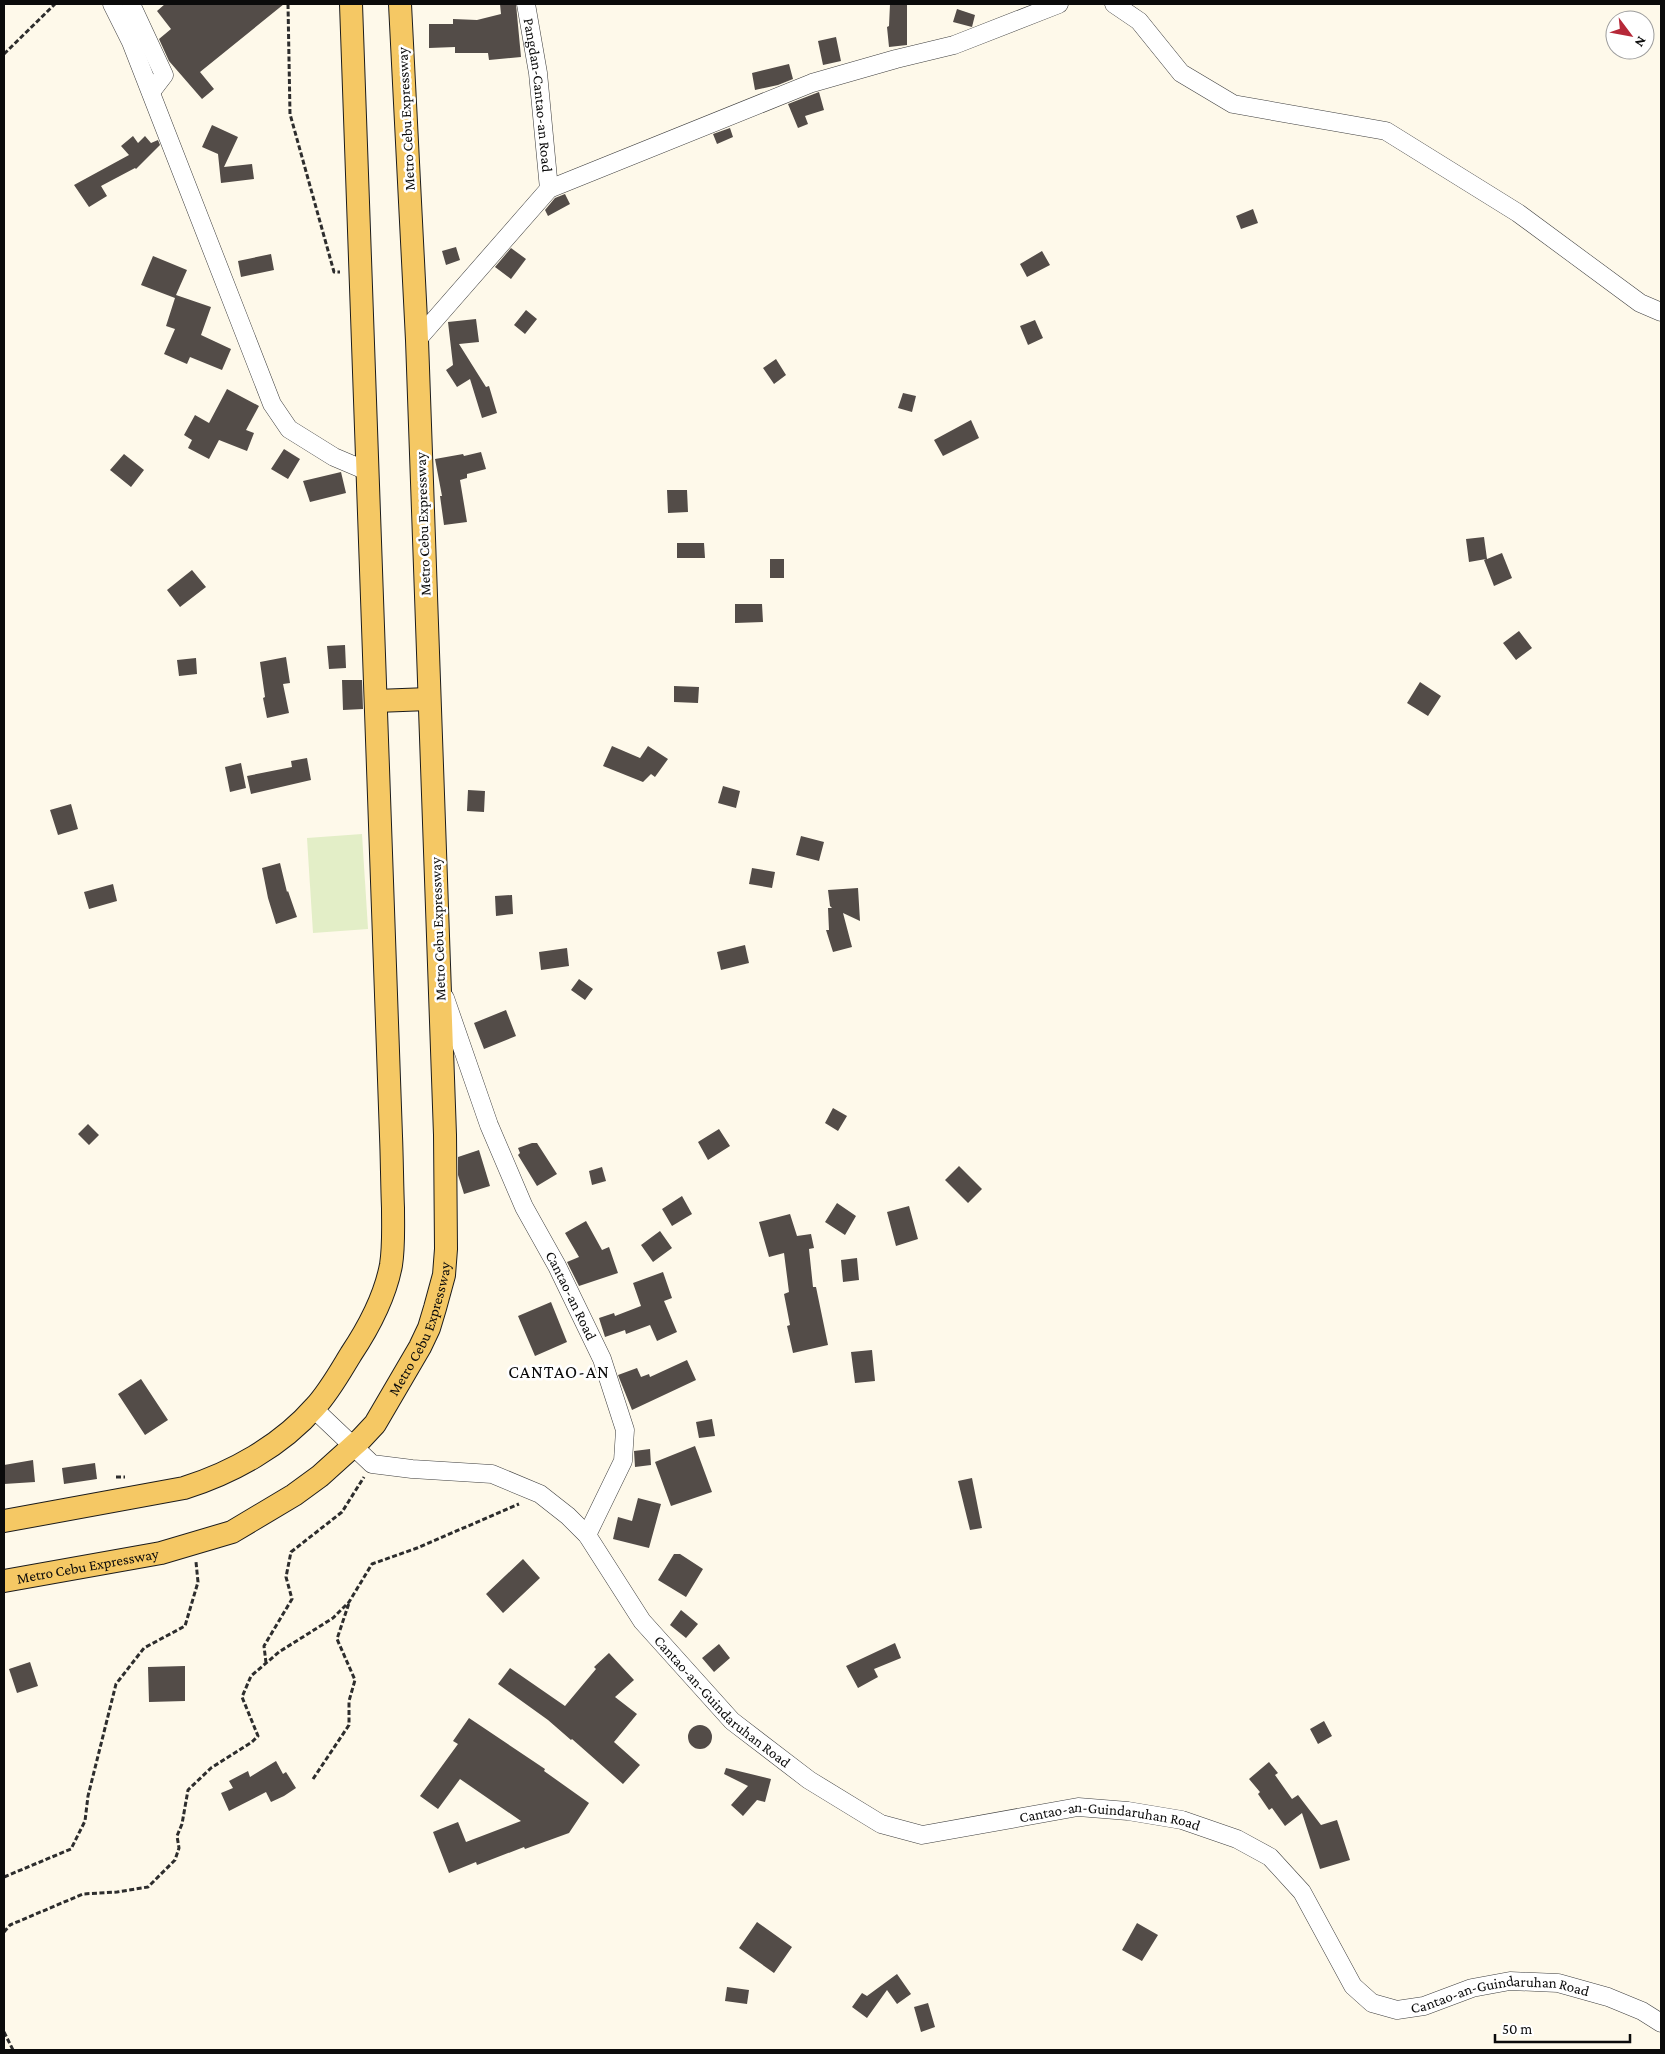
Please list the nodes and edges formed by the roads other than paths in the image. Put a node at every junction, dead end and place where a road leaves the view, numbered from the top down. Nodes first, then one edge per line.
1 (112, 4) edge
2 (131, 4) edge
3 (351, 4) edge
4 (400, 4) edge
5 (526, 4) edge
6 (1059, 4) edge
7 (1114, 4) edge
8 (151, 92) junction
9 (549, 189) junction
10 (1661, 312) edge
11 (418, 340) junction
12 (367, 471) junction
13 (429, 699) junction
14 (376, 701) junction
15 (440, 984) junction
16 (314, 1409) junction
17 (352, 1446) junction
18 (4, 1521) edge
19 (587, 1535) junction
20 (4, 1581) edge
21 (1661, 2023) edge

1 - 8 street
2 - 8 street
3 - 12 main road
4 - 11 main road, Metro Cebu Expressway
5 - 9 street, Pangdan-Cantao-an Road
6 - 9 street
7 - 10 street
8 - 12 street
9 - 11 street
11 - 13 main road, Metro Cebu Expressway
12 - 14 main road
13 - 14 main road
13 - 15 main road, Metro Cebu Expressway
14 - 16 main road
15 - 17 main road, Metro Cebu Expressway
15 - 19 street, Cantao-an Road
16 - 17 street
16 - 18 main road
17 - 19 street
17 - 20 main road, Metro Cebu Expressway
19 - 21 street, Cantao-an-Guindaruhan Road

